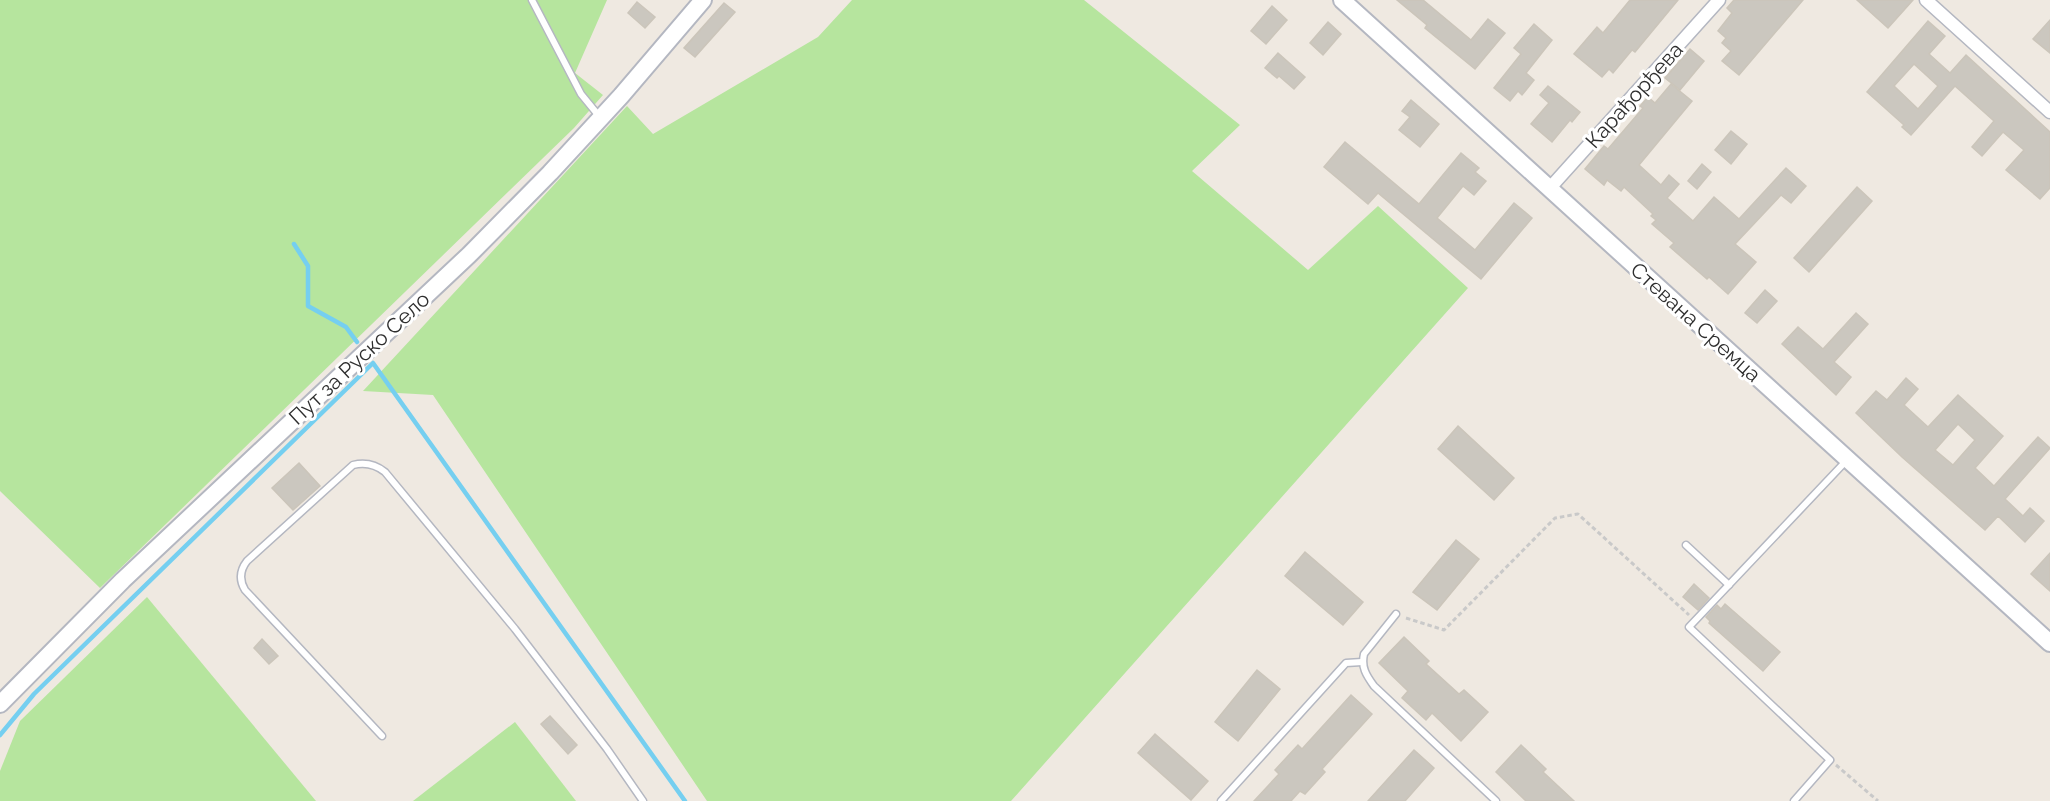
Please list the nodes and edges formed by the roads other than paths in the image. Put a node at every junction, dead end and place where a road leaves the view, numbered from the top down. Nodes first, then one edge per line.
1 (532, 0) edge
2 (703, 0) edge
3 (1342, 0) edge
4 (1719, 0) edge
5 (1926, 0) edge
6 (2050, 112) edge
7 (600, 118) junction
8 (1549, 189) junction
9 (1848, 459) junction
10 (1686, 545) dead end
11 (1729, 585) junction
12 (1396, 614) road end
13 (2050, 643) edge
14 (1362, 662) junction
15 (0, 704) edge
16 (382, 736) dead end
17 (644, 801) edge
18 (1221, 801) edge
19 (1496, 801) edge
20 (1794, 801) edge

1 - 7 lane
2 - 7 main road, Пут за Руско Село
3 - 8 main road, Стевана Сремца
4 - 8 street, Карађорђева
5 - 6 street
7 - 15 main road, Пут за Руско Село
8 - 9 main road, Стевана Сремца
9 - 11 lane
9 - 13 main road, Стевана Сремца
10 - 11 lane
11 - 20 lane
12 - 14 lane
14 - 18 lane
14 - 19 lane
16 - 17 lane

